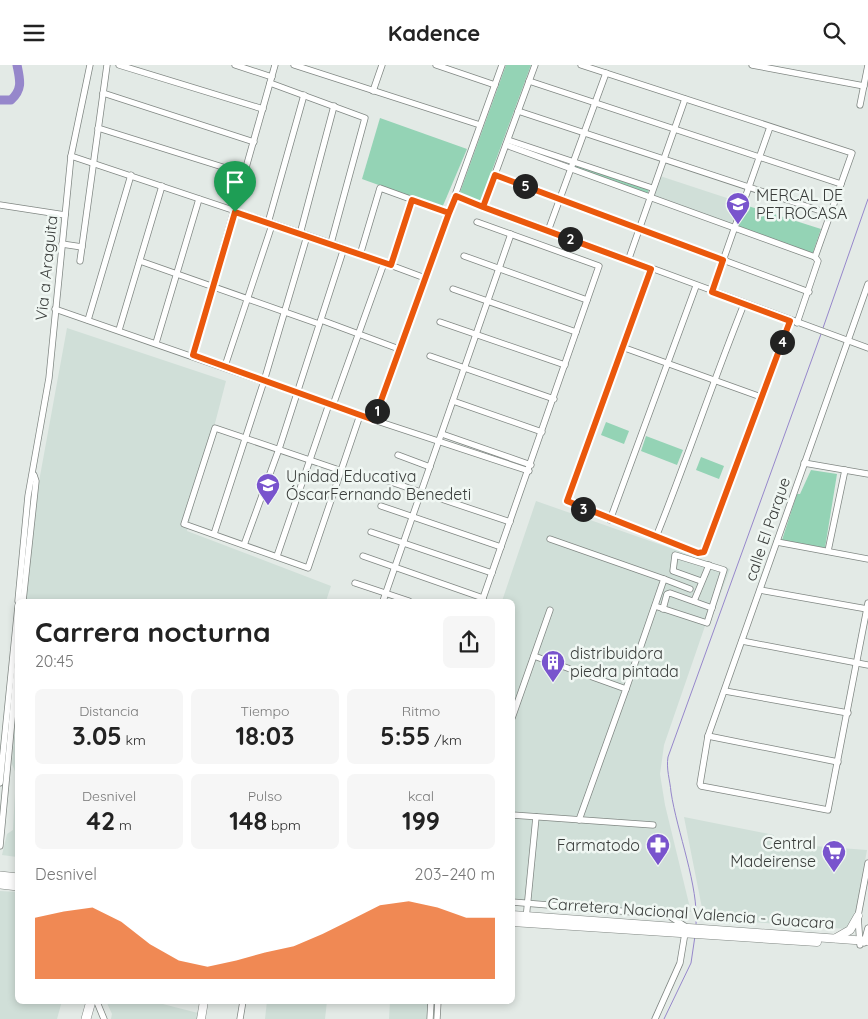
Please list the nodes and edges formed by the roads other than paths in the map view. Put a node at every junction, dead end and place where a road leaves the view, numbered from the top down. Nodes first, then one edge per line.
1 (90, 65) edge
2 (107, 65) edge
3 (119, 65) edge
4 (235, 65) edge
5 (275, 65) edge
6 (294, 65) edge
7 (382, 65) edge
8 (436, 65) edge
9 (502, 65) edge
10 (535, 65) edge
11 (581, 65) edge
12 (752, 65) edge
13 (868, 65) edge
14 (242, 66) edge
15 (606, 73) junction
16 (271, 80) junction
17 (530, 81) junction
18 (495, 85) junction
19 (864, 86) junction
20 (373, 91) junction
21 (103, 93) junction
22 (304, 95) junction
23 (685, 99) junction
24 (595, 103) junction
25 (860, 105) dead end
26 (334, 106) junction
27 (263, 109) junction
28 (518, 111) junction
29 (480, 125) junction
30 (770, 127) junction
31 (98, 128) junction
32 (674, 129) junction
33 (584, 133) junction
34 (254, 142) junction
35 (507, 143) junction
36 (71, 157) junction
37 (760, 157) junction
38 (663, 159) junction
39 (573, 161) junction
40 (94, 163) junction
41 (570, 169) junction
42 (245, 174) junction
43 (131, 175) junction
44 (495, 175) junction
45 (841, 184) junction
46 (162, 186) junction
47 (749, 187) junction
48 (652, 188) junction
49 (456, 196) junction
50 (199, 199) junction
51 (559, 199) junction
52 (649, 199) junction
53 (412, 200) junction
54 (0, 205) edge
55 (483, 207) junction
56 (235, 212) junction
57 (449, 213) junction
58 (830, 214) junction
59 (64, 215) junction
60 (477, 222) dead end
61 (270, 224) junction
62 (638, 228) junction
63 (734, 229) junction
64 (548, 231) junction
65 (300, 234) junction
66 (511, 235) junction
67 (307, 236) junction
68 (331, 243) junction
69 (62, 244) junction
70 (82, 247) junction
71 (344, 248) junction
72 (360, 255) junction
73 (464, 256) dead end
74 (815, 257) junction
75 (723, 260) junction
76 (80, 261) dead end
77 (140, 261) junction
78 (628, 261) junction
79 (384, 263) junction
80 (391, 265) junction
81 (499, 269) junction
82 (651, 269) junction
83 (177, 274) junction
84 (425, 278) junction
85 (212, 286) junction
86 (696, 286) junction
87 (868, 286) edge
88 (453, 289) dead end
89 (712, 292) junction
90 (809, 292) junction
91 (248, 299) junction
92 (587, 299) junction
93 (488, 301) junction
94 (744, 303) junction
95 (55, 309) junction
96 (284, 312) junction
97 (88, 320) junction
98 (790, 321) junction
99 (320, 322) junction
100 (440, 322) dead end
101 (797, 323) junction
102 (119, 330) junction
103 (576, 332) junction
104 (357, 334) junction
105 (476, 335) junction
106 (848, 341) junction
107 (156, 343) junction
108 (622, 347) junction
109 (868, 348) edge
110 (399, 349) junction
111 (193, 355) junction
112 (430, 356) dead end
113 (668, 363) junction
114 (565, 365) junction
115 (225, 366) junction
116 (464, 368) junction
117 (713, 379) junction
118 (264, 381) junction
119 (296, 393) junction
120 (761, 397) junction
121 (554, 399) junction
122 (453, 401) junction
123 (331, 404) junction
124 (360, 415) junction
125 (374, 420) junction
126 (542, 432) junction
127 (441, 437) junction
128 (246, 438) junction
129 (279, 449) junction
130 (398, 455) dead end
131 (310, 459) junction
132 (804, 463) junction
133 (430, 467) junction
134 (530, 468) junction
135 (844, 470) junction
136 (342, 471) junction
137 (868, 474) edge
138 (34, 475) junction
139 (388, 481) dead end
140 (421, 492) junction
141 (381, 506) dead end
142 (413, 517) junction
143 (610, 520) junction
144 (510, 522) junction
145 (371, 531) dead end
146 (214, 534) junction
147 (656, 537) junction
148 (550, 539) dead end
149 (777, 541) junction
150 (404, 543) junction
151 (244, 545) junction
152 (501, 547) junction
153 (828, 551) junction
154 (277, 556) junction
155 (363, 556) dead end
156 (868, 559) edge
157 (708, 565) junction
158 (395, 567) junction
159 (492, 573) junction
160 (664, 579) junction
161 (702, 581) junction
162 (355, 583) dead end
163 (690, 589) dead end
164 (760, 591) junction
165 (385, 593) junction
166 (18, 599) edge
167 (23, 599) edge
168 (384, 599) edge
169 (403, 599) edge
170 (479, 599) edge
171 (482, 599) edge
172 (694, 601) junction
173 (655, 605) junction
174 (868, 606) edge
175 (712, 608) junction
176 (663, 609) junction
177 (550, 610) dead end
178 (15, 636) edge
179 (742, 641) junction
180 (534, 656) junction
181 (858, 662) junction
182 (868, 665) edge
183 (15, 688) edge
184 (626, 689) junction
185 (724, 691) junction
186 (515, 710) edge
187 (848, 713) junction
188 (708, 736) junction
189 (838, 762) junction
190 (0, 783) edge
191 (515, 815) edge
192 (536, 817) junction
193 (579, 820) junction
194 (653, 825) dead end
195 (0, 846) edge
196 (868, 863) edge
197 (0, 876) edge
198 (15, 878) edge
199 (0, 885) edge
200 (15, 886) edge
201 (515, 902) edge
202 (528, 903) junction
203 (515, 916) edge
204 (858, 916) junction
205 (526, 919) junction
206 (515, 921) edge
207 (868, 928) edge
208 (693, 931) junction
209 (835, 939) junction
210 (864, 943) edge
211 (90, 1004) edge
212 (96, 1004) edge
213 (98, 1004) edge
214 (204, 1004) edge
215 (242, 1004) edge
216 (431, 1004) edge
217 (438, 1004) edge
218 (86, 1019) edge
219 (92, 1019) edge
220 (104, 1019) edge
221 (201, 1019) edge
222 (240, 1019) edge
223 (430, 1019) edge
224 (436, 1019) edge
225 (654, 1019) edge

1 - 36 street, Via a Araguita
2 - 21 street
3 - 27 street
4 - 14 street
5 - 16 street
6 - 20 street
7 - 20 street
8 - 18 street
9 - 18 street
10 - 17 street
11 - 15 street
12 - 19 street
13 - 19 street
14 - 16 street
15 - 23 street
15 - 24 street
16 - 22 street
16 - 27 street
17 - 24 street
17 - 28 street
18 - 29 street
19 - 25 street
20 - 29 street
21 - 31 street
21 - 34 street
22 - 26 street
22 - 61 street
23 - 30 street
23 - 32 street
24 - 32 street
24 - 33 street
26 - 65 street
26 - 68 street
27 - 34 street
28 - 33 street
28 - 35 street
29 - 49 street
30 - 37 street
30 - 45 street
31 - 40 street
31 - 42 street
32 - 37 street
32 - 38 street
33 - 38 street
33 - 39 street
34 - 42 street
35 - 39 street
35 - 41 street
35 - 44 street
36 - 40 street
36 - 59 street, Via a Araguita
37 - 45 street
37 - 47 street
38 - 47 street
38 - 48 street
39 - 41 street
39 - 48 street
40 - 43 street
40 - 70 street
41 - 51 street
41 - 52 street
42 - 56 street
43 - 46 street
43 - 97 street
44 - 51 street
44 - 55 street
45 - 58 street
46 - 50 street
46 - 77 street
47 - 58 street
47 - 63 street
48 - 52 street
49 - 55 street
49 - 57 street
50 - 56 street
50 - 83 street
51 - 62 street
51 - 64 street
52 - 62 street
52 - 63 street
53 - 57 street
53 - 72 street
53 - 80 street
54 - 59 street
55 - 64 street
56 - 61 street
56 - 85 street
57 - 84 street
58 - 74 street
59 - 69 street, Via a Araguita
60 - 66 street
61 - 65 street
61 - 91 street
62 - 75 street
62 - 78 street
63 - 74 street
63 - 75 street
64 - 78 street
65 - 67 street
66 - 81 street
66 - 92 street
67 - 68 street
67 - 96 street
68 - 71 street
69 - 70 street
69 - 95 street, Via a Araguita
70 - 76 street
71 - 72 street
71 - 99 street
72 - 79 street
73 - 81 street
74 - 90 street
75 - 89 street
75 - 90 street
77 - 83 street
77 - 102 street
78 - 82 street
79 - 80 street
79 - 104 street
80 - 84 street
81 - 92 street
81 - 93 street
82 - 86 street
82 - 108 street
83 - 85 street
83 - 107 street
84 - 110 street
85 - 91 street
85 - 111 street
86 - 89 street
86 - 113 street
87 - 106 street, calle El Parque
88 - 93 street
89 - 94 street
90 - 101 street
91 - 96 street
91 - 115 street
92 - 103 street
93 - 103 street
93 - 105 street
94 - 98 street
94 - 117 street
95 - 97 street
95 - 138 street, Via a Araguita
96 - 99 street
96 - 118 street
97 - 102 street
98 - 101 street
98 - 120 street
99 - 104 street
99 - 119 street
100 - 105 street
101 - 106 street
102 - 107 street
103 - 114 street
104 - 110 street
104 - 123 street
105 - 114 street
105 - 116 street
106 - 109 street
106 - 132 street, calle El Parque
107 - 111 street
108 - 113 street
108 - 143 street
110 - 125 street
111 - 115 street
112 - 116 street
113 - 117 street
113 - 143 street
114 - 121 street
115 - 118 street
116 - 121 street
116 - 122 street
117 - 120 street
117 - 147 street
118 - 119 street
118 - 128 street
119 - 123 street
119 - 129 street
120 - 147 street
121 - 126 street
122 - 126 street
122 - 127 street
123 - 124 street
123 - 131 street
124 - 125 street
124 - 136 street
125 - 127 street
126 - 134 street
127 - 133 street
127 - 134 street
128 - 129 street
128 - 146 street
128 - 146 street
129 - 131 street
129 - 151 street
130 - 133 street
131 - 136 street
131 - 154 street
132 - 135 street
132 - 149 street, calle El Parque
133 - 140 street
134 - 144 street
135 - 137 street
135 - 153 street
136 - 154 street
138 - 166 street, Via a Araguita
138 - 167 street, Via a Araguita
139 - 140 street
140 - 142 street
140 - 144 street
141 - 142 street
142 - 150 street
142 - 152 street
143 - 147 street
144 - 152 street
145 - 150 street
146 - 151 street
148 - 160 street
149 - 153 street
149 - 164 street, calle El Parque
150 - 158 street
150 - 159 street
151 - 154 street
152 - 159 street
153 - 156 street
155 - 158 street
157 - 161 street
157 - 161 street
157 - 175 street
158 - 165 street
158 - 170 street
159 - 171 street
160 - 163 street
160 - 173 street
161 - 172 street
162 - 165 street
164 - 174 street
164 - 179 street, calle El Parque
165 - 168 street
165 - 169 street
172 - 175 street
172 - 176 street
173 - 176 street
173 - 184 street
174 - 181 street
175 - 176 street
177 - 180 street
178 - 190 street
179 - 181 street
179 - 185 street, calle El Parque
180 - 184 street
180 - 186 street
181 - 182 street
181 - 187 street
183 - 195 street
184 - 193 street
185 - 187 street
185 - 188 street, calle El Parque
187 - 189 street
188 - 189 street
188 - 189 street, calle El Parque
191 - 192 street
192 - 193 street
192 - 202 street
193 - 194 street
196 - 204 street
197 - 198 main road
199 - 200 main road
201 - 202 street
202 - 205 street
202 - 208 street
203 - 205 main road, Carretera Nacional Valencia - Guacara
204 - 209 main road
204 - 210 street
205 - 206 main road, Carretera Nacional Valencia - Guacara
205 - 208 main road, Carretera Nacional Valencia - Guacara
207 - 210 street
208 - 209 main road, Carretera Nacional Valencia - Guacara
208 - 210 main road, Carretera Nacional Valencia - Guacara
208 - 225 street
209 - 210 main road, Carretera Nacional Valencia - Guacara
211 - 218 main road
212 - 219 main road
213 - 220 street
214 - 221 main road
215 - 222 street
216 - 223 street
217 - 224 street

